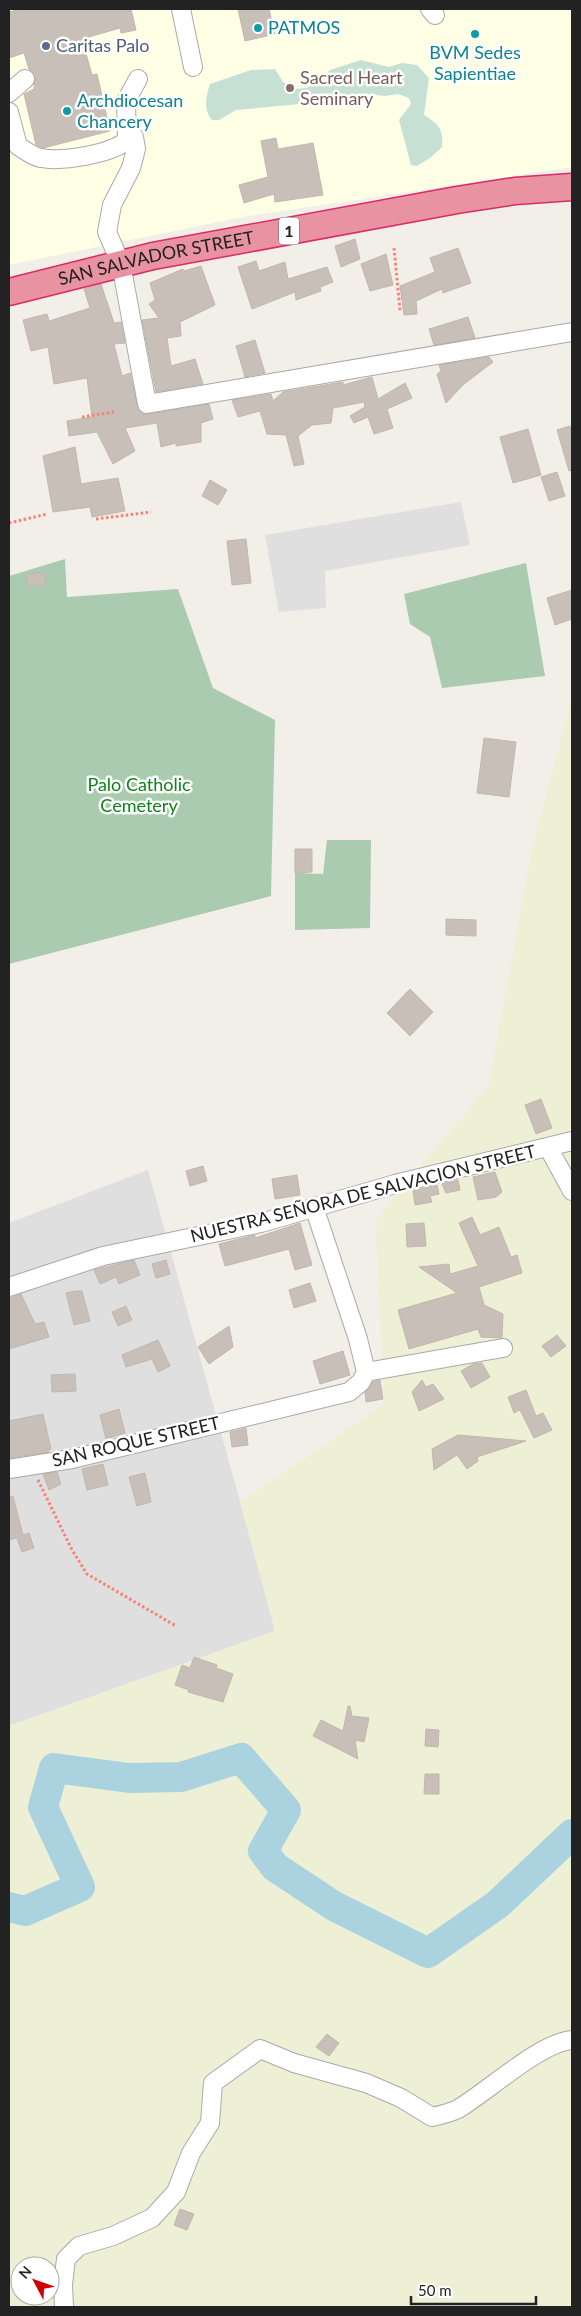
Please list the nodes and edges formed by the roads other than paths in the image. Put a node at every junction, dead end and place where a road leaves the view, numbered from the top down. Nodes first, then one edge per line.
1 (181, 9) edge
2 (193, 67) dead end
3 (25, 79) dead end
4 (138, 79) dead end
5 (9, 93) edge
6 (9, 112) edge
7 (126, 129) junction
8 (572, 187) edge
9 (120, 264) junction
10 (9, 292) edge
11 (572, 332) edge
12 (572, 1141) edge
13 (548, 1147) junction
14 (572, 1191) edge
15 (314, 1207) junction
16 (9, 1287) edge
17 (503, 1348) dead end
18 (366, 1372) junction
19 (9, 1469) edge
20 (572, 2040) edge
21 (64, 2307) edge

1 - 2 street
3 - 5 street
4 - 7 street
6 - 7 street
7 - 9 street
8 - 9 highway, SAN SALVADOR STREET / 1
9 - 10 highway, SAN SALVADOR STREET / 1
9 - 11 street
12 - 13 street, NUESTRA SEÑORA DE SALVACION STREET
13 - 14 street
13 - 15 street, NUESTRA SEÑORA DE SALVACION STREET
15 - 16 street, NUESTRA SEÑORA DE SALVACION STREET
15 - 18 street
17 - 18 street
18 - 19 street, SAN ROQUE STREET
20 - 21 street

